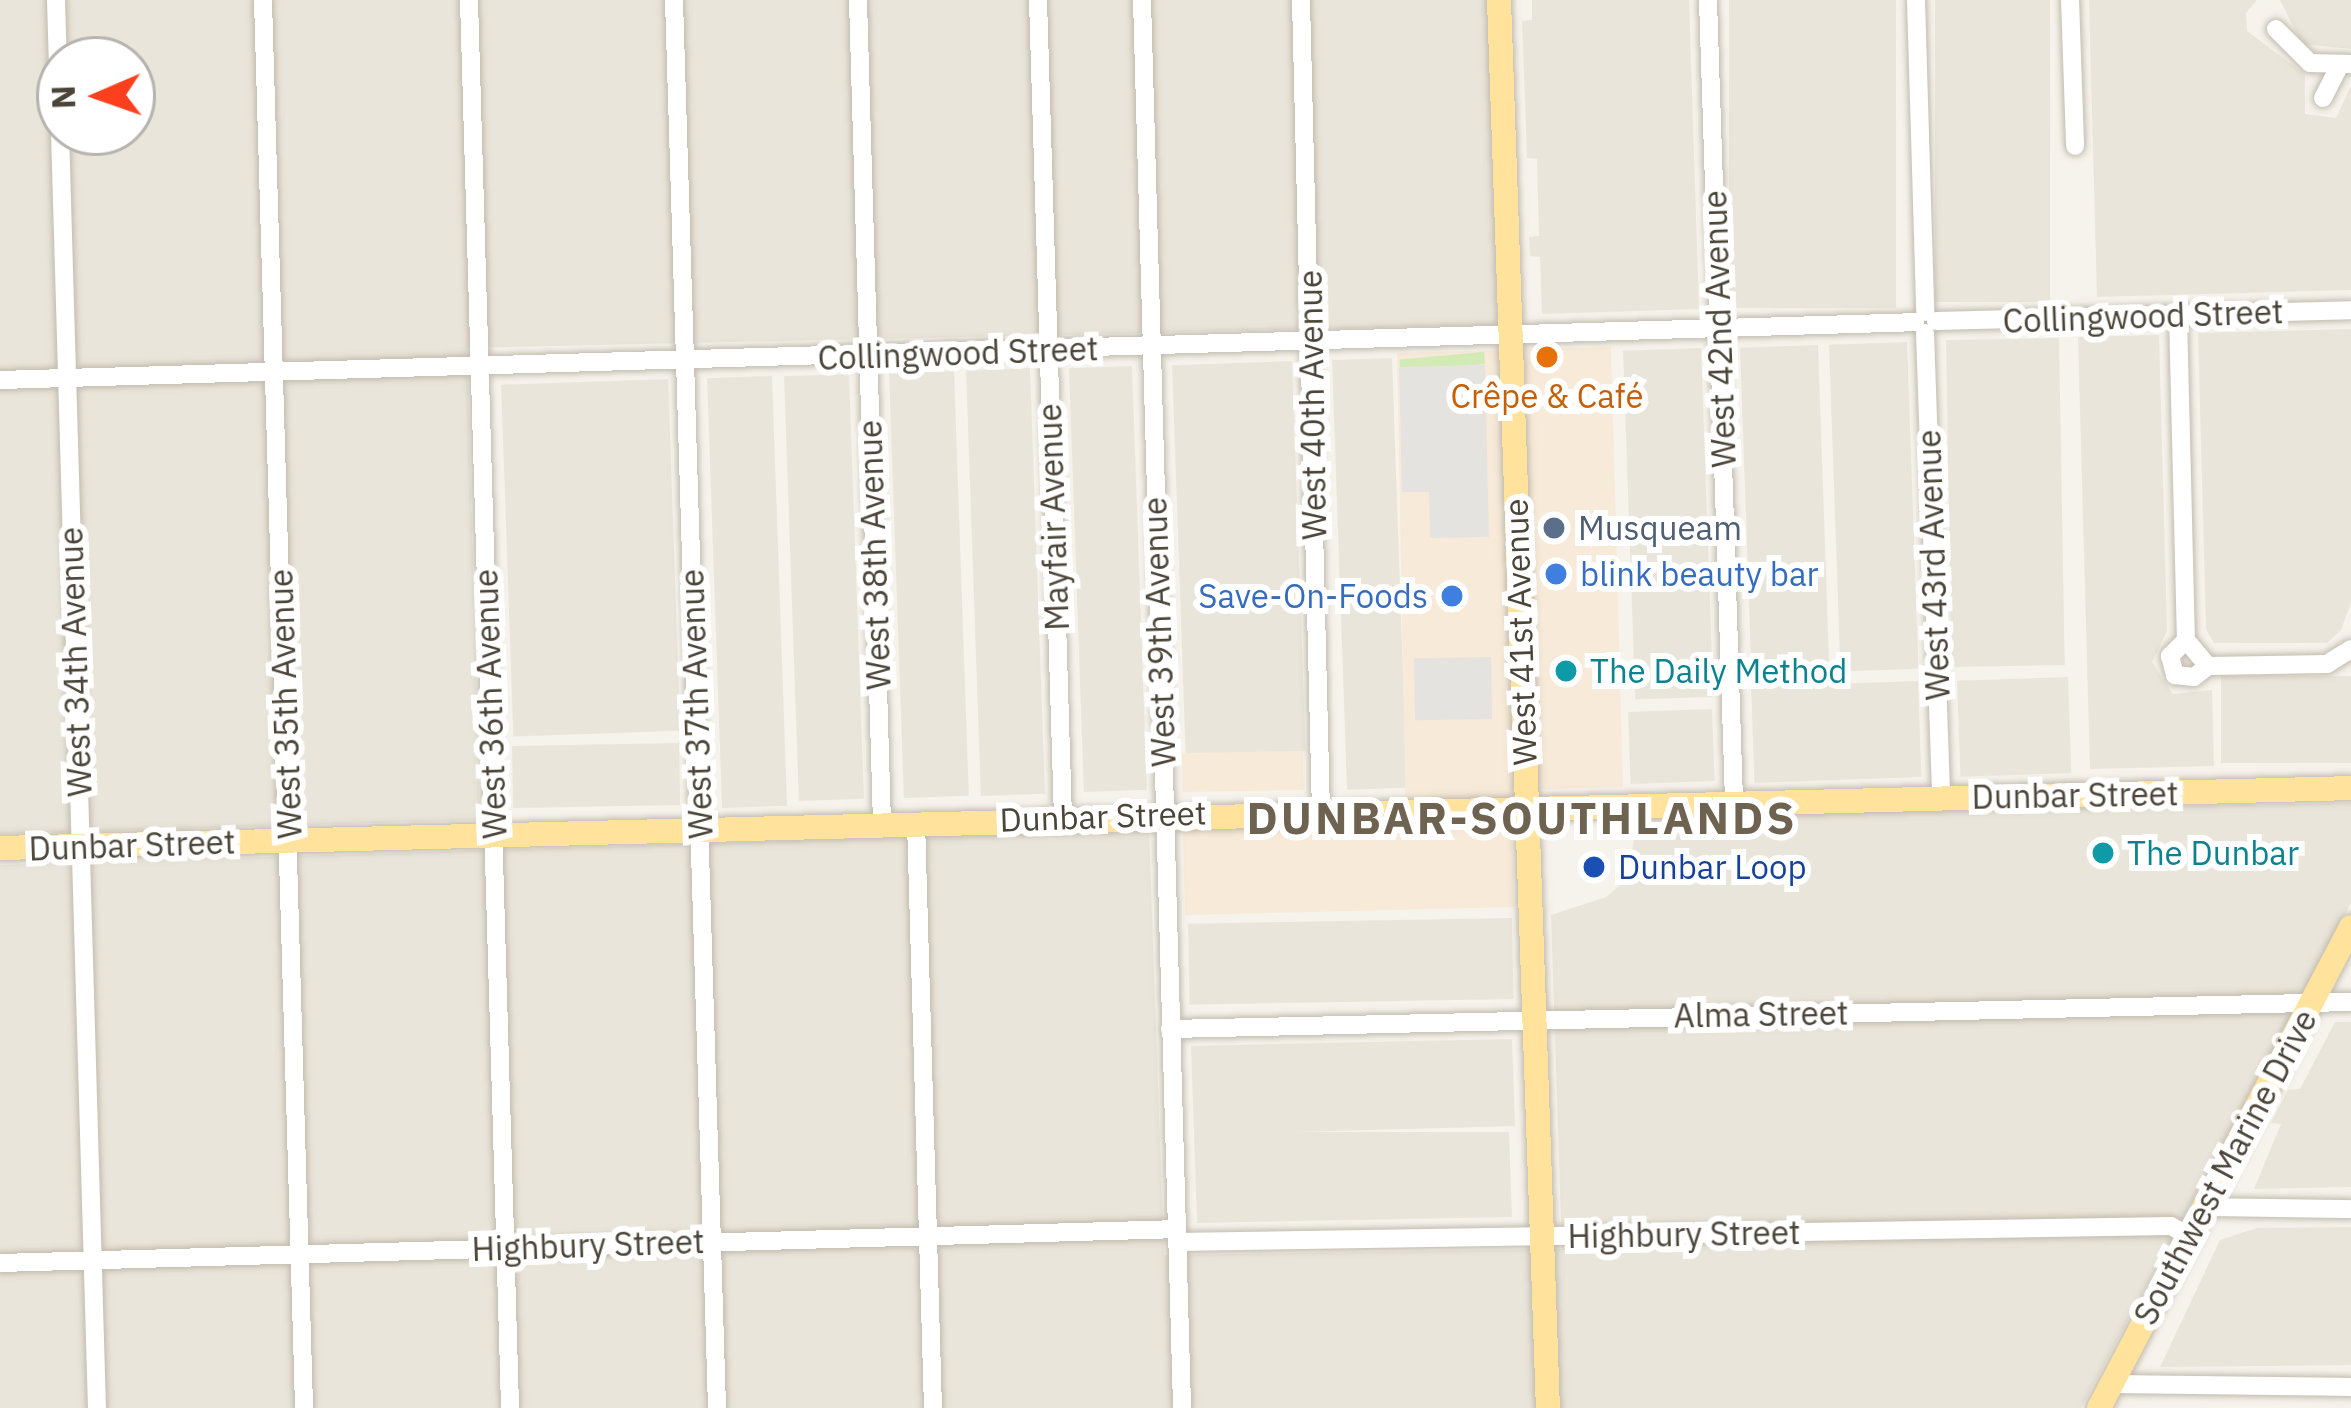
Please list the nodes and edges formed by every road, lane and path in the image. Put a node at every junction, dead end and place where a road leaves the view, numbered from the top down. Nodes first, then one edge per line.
1 (56, 0) edge
2 (263, 0) edge
3 (469, 0) edge
4 (674, 0) edge
5 (858, 0) edge
6 (1038, 0) edge
7 (1142, 0) edge
8 (1301, 0) edge
9 (1499, 0) edge
10 (1708, 0) edge
11 (1916, 0) edge
12 (2070, 0) edge
13 (2276, 29) dead end
14 (57, 36) edge
15 (2346, 64) edge
16 (2323, 98) dead end
17 (2074, 146) dead end
18 (61, 156) edge
19 (2351, 310) edge
20 (2178, 315) junction
21 (1925, 322) junction
22 (1719, 328) junction
23 (1509, 334) junction
24 (1311, 344) junction
25 (1152, 348) junction
26 (1048, 350) junction
27 (868, 356) junction
28 (686, 362) junction
29 (480, 367) junction
30 (274, 372) junction
31 (68, 379) junction
32 (0, 380) edge
33 (2186, 640) junction
34 (2351, 650) edge
35 (2208, 666) junction
36 (2351, 788) edge
37 (1941, 798) junction
38 (1734, 802) junction
39 (1527, 806) junction
40 (1322, 810) junction
41 (1164, 815) junction
42 (1063, 818) junction
43 (916, 822) junction
44 (882, 823) junction
45 (700, 828) junction
46 (494, 834) junction
47 (289, 840) junction
48 (81, 846) junction
49 (0, 848) edge
50 (2351, 927) edge
51 (2351, 1002) edge
52 (2312, 1004) junction
53 (1535, 1018) junction
54 (1171, 1029) junction
55 (2204, 1207) junction
56 (2351, 1209) edge
57 (928, 1232) junction
58 (1177, 1236) junction
59 (2188, 1236) junction
60 (1542, 1237) junction
61 (712, 1240) junction
62 (506, 1247) junction
63 (299, 1254) junction
64 (93, 1260) junction
65 (0, 1263) edge
66 (2112, 1384) junction
67 (2351, 1388) edge
68 (97, 1408) edge
69 (304, 1408) edge
70 (510, 1408) edge
71 (716, 1408) edge
72 (933, 1408) edge
73 (1182, 1408) edge
74 (1548, 1408) edge
75 (2099, 1408) edge

1 - 14 street, West 34th Avenue
2 - 30 street, West 35th Avenue
3 - 29 street, West 36th Avenue
4 - 28 street, West 37th Avenue
5 - 27 street, West 38th Avenue
6 - 26 street, Mayfair Avenue
7 - 25 street, West 39th Avenue
8 - 24 street, West 40th Avenue
9 - 23 main road, West 41st Avenue
10 - 22 street, West 42nd Avenue
11 - 21 street, West 43rd Avenue
12 - 17 street
13 - 15 street
15 - 16 street
18 - 31 street, West 34th Avenue
19 - 20 street, Collingwood Street
20 - 21 street, Collingwood Street
20 - 33 street
21 - 22 street, Collingwood Street
21 - 37 street, West 43rd Avenue
22 - 23 street, Collingwood Street
22 - 38 street, West 42nd Avenue
23 - 24 street, Collingwood Street
23 - 39 main road, West 41st Avenue
24 - 25 street, Collingwood Street
24 - 40 street, West 40th Avenue
25 - 26 street, Collingwood Street
25 - 41 street, West 39th Avenue
26 - 27 street, Collingwood Street
26 - 42 street, Mayfair Avenue
27 - 28 street, Collingwood Street
27 - 44 street, West 38th Avenue
28 - 29 street, Collingwood Street
28 - 45 street, West 37th Avenue
29 - 30 street, Collingwood Street
29 - 46 street, West 36th Avenue
30 - 31 street, Collingwood Street
30 - 47 street, West 35th Avenue
31 - 32 street, Collingwood Street
31 - 48 street, West 34th Avenue
33 - 35 street
33 - 35 street
34 - 35 street
36 - 37 main road, Dunbar Street
37 - 38 main road, Dunbar Street
38 - 39 main road, Dunbar Street
39 - 40 main road, Dunbar Street
39 - 53 main road, West 41st Avenue
40 - 41 main road, Dunbar Street
41 - 42 main road, Dunbar Street
41 - 54 street, West 39th Avenue
42 - 43 main road, Dunbar Street
43 - 44 main road, Dunbar Street
43 - 57 street
44 - 45 main road, Dunbar Street
45 - 46 main road, Dunbar Street
45 - 61 street, West 37th Avenue
46 - 47 main road, Dunbar Street
46 - 62 street, West 36th Avenue
47 - 48 main road, Dunbar Street
47 - 63 street, West 35th Avenue
48 - 49 main road, Dunbar Street
48 - 64 street, West 34th Avenue
50 - 52 main road, Southwest Marine Drive
51 - 52 street, Alma Street
52 - 53 street, Alma Street
52 - 55 main road, Southwest Marine Drive
53 - 54 street, Alma Street
53 - 60 main road, West 41st Avenue
54 - 58 street, West 39th Avenue
55 - 56 street
55 - 59 main road, Southwest Marine Drive
57 - 58 street, Highbury Street
57 - 61 street, Highbury Street
57 - 72 street
58 - 60 street, Highbury Street
58 - 73 street, West 39th Avenue
59 - 60 street, Highbury Street
59 - 66 main road, Southwest Marine Drive
60 - 74 main road, West 41st Avenue
61 - 62 street, Highbury Street
61 - 71 street, West 37th Avenue
62 - 63 street, Highbury Street
62 - 70 street, West 36th Avenue
63 - 64 street, Highbury Street
63 - 69 street, West 35th Avenue
64 - 65 street, Highbury Street
64 - 68 street, West 34th Avenue
66 - 67 street
66 - 75 main road, Southwest Marine Drive

